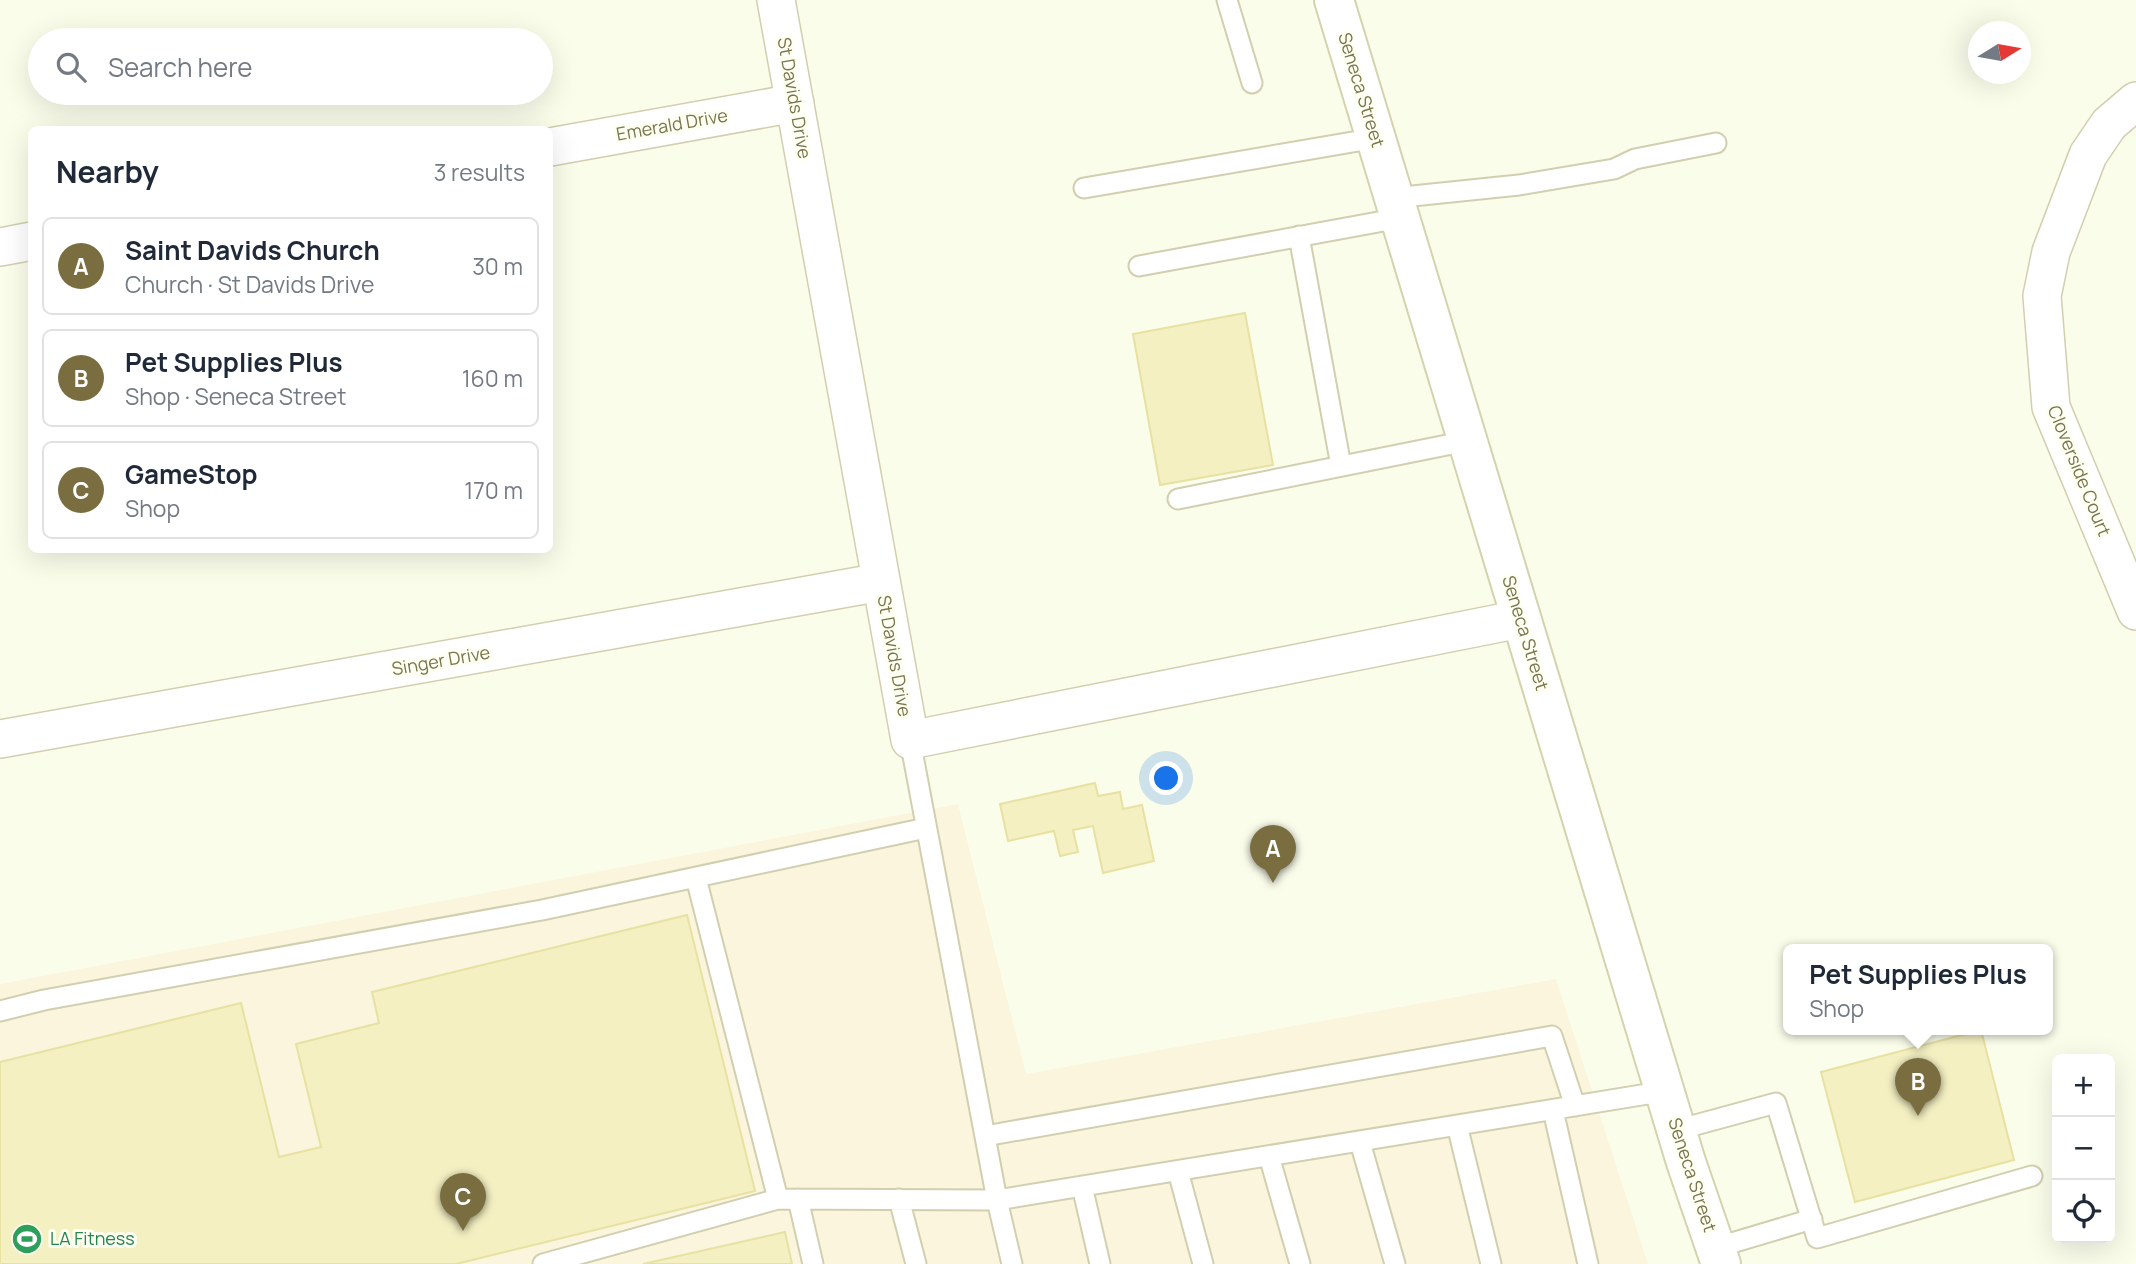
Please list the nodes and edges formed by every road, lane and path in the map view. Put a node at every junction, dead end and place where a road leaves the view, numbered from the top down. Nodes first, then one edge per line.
1 (776, 0) edge
2 (1227, 0) edge
3 (1334, 0) edge
4 (1252, 83) dead end
5 (2136, 102) edge
6 (795, 103) junction
7 (1376, 138) junction
8 (1716, 144) dead end
9 (553, 146) edge
10 (1084, 188) dead end
11 (1397, 208) junction
12 (1299, 236) junction
13 (28, 242) edge
14 (0, 247) edge
15 (1139, 266) dead end
16 (1467, 441) junction
17 (1341, 466) junction
18 (1178, 499) dead end
19 (881, 582) junction
20 (2136, 611) edge
21 (1521, 618) junction
22 (0, 739) edge
23 (910, 740) junction
24 (926, 828) junction
25 (696, 878) junction
26 (0, 1011) edge
27 (1666, 1091) junction
28 (1575, 1106) junction
29 (1553, 1110) junction
30 (1457, 1125) junction
31 (1677, 1130) junction
32 (985, 1136) junction
33 (1360, 1142) junction
34 (1269, 1157) junction
35 (1178, 1171) junction
36 (2032, 1177) dead end
37 (1082, 1186) junction
38 (778, 1199) junction
39 (798, 1199) junction
40 (899, 1199) junction
41 (997, 1200) junction
42 (1812, 1219) junction
43 (1718, 1256) edge
44 (548, 1264) edge
45 (813, 1264) edge
46 (916, 1264) edge
47 (1012, 1264) edge
48 (1100, 1264) edge
49 (1203, 1264) edge
50 (1300, 1264) edge
51 (1395, 1264) edge
52 (1491, 1264) edge
53 (1588, 1264) edge

1 - 6 street, St Davids Drive
2 - 4 lane
3 - 7 street, Seneca Street
5 - 20 street, Cloverside Court
6 - 9 street, Emerald Drive
6 - 19 street, St Davids Drive
7 - 10 lane
7 - 11 street, Seneca Street
8 - 11 lane
11 - 12 lane
11 - 16 street, Seneca Street
12 - 15 lane
12 - 17 lane
13 - 14 street
16 - 17 lane
16 - 21 street, Seneca Street
17 - 18 lane
19 - 22 street, Singer Drive
19 - 23 street, St Davids Drive
21 - 23 street, St Davids Drive
21 - 27 street, Seneca Street
23 - 24 lane
24 - 25 lane
24 - 32 lane
25 - 26 lane
25 - 38 lane
27 - 28 lane
27 - 31 street, Seneca Street
28 - 29 lane
28 - 32 lane
29 - 30 lane
29 - 53 lane
30 - 33 lane
30 - 52 lane
31 - 42 lane
31 - 43 street, Seneca Street
32 - 41 lane
33 - 34 lane
33 - 51 lane
34 - 35 lane
34 - 50 lane
35 - 37 lane
35 - 49 lane
36 - 42 lane
37 - 41 lane
37 - 48 lane
38 - 39 lane
38 - 44 lane
39 - 40 lane
39 - 45 lane
40 - 41 lane
40 - 46 lane
41 - 47 lane
42 - 43 lane

